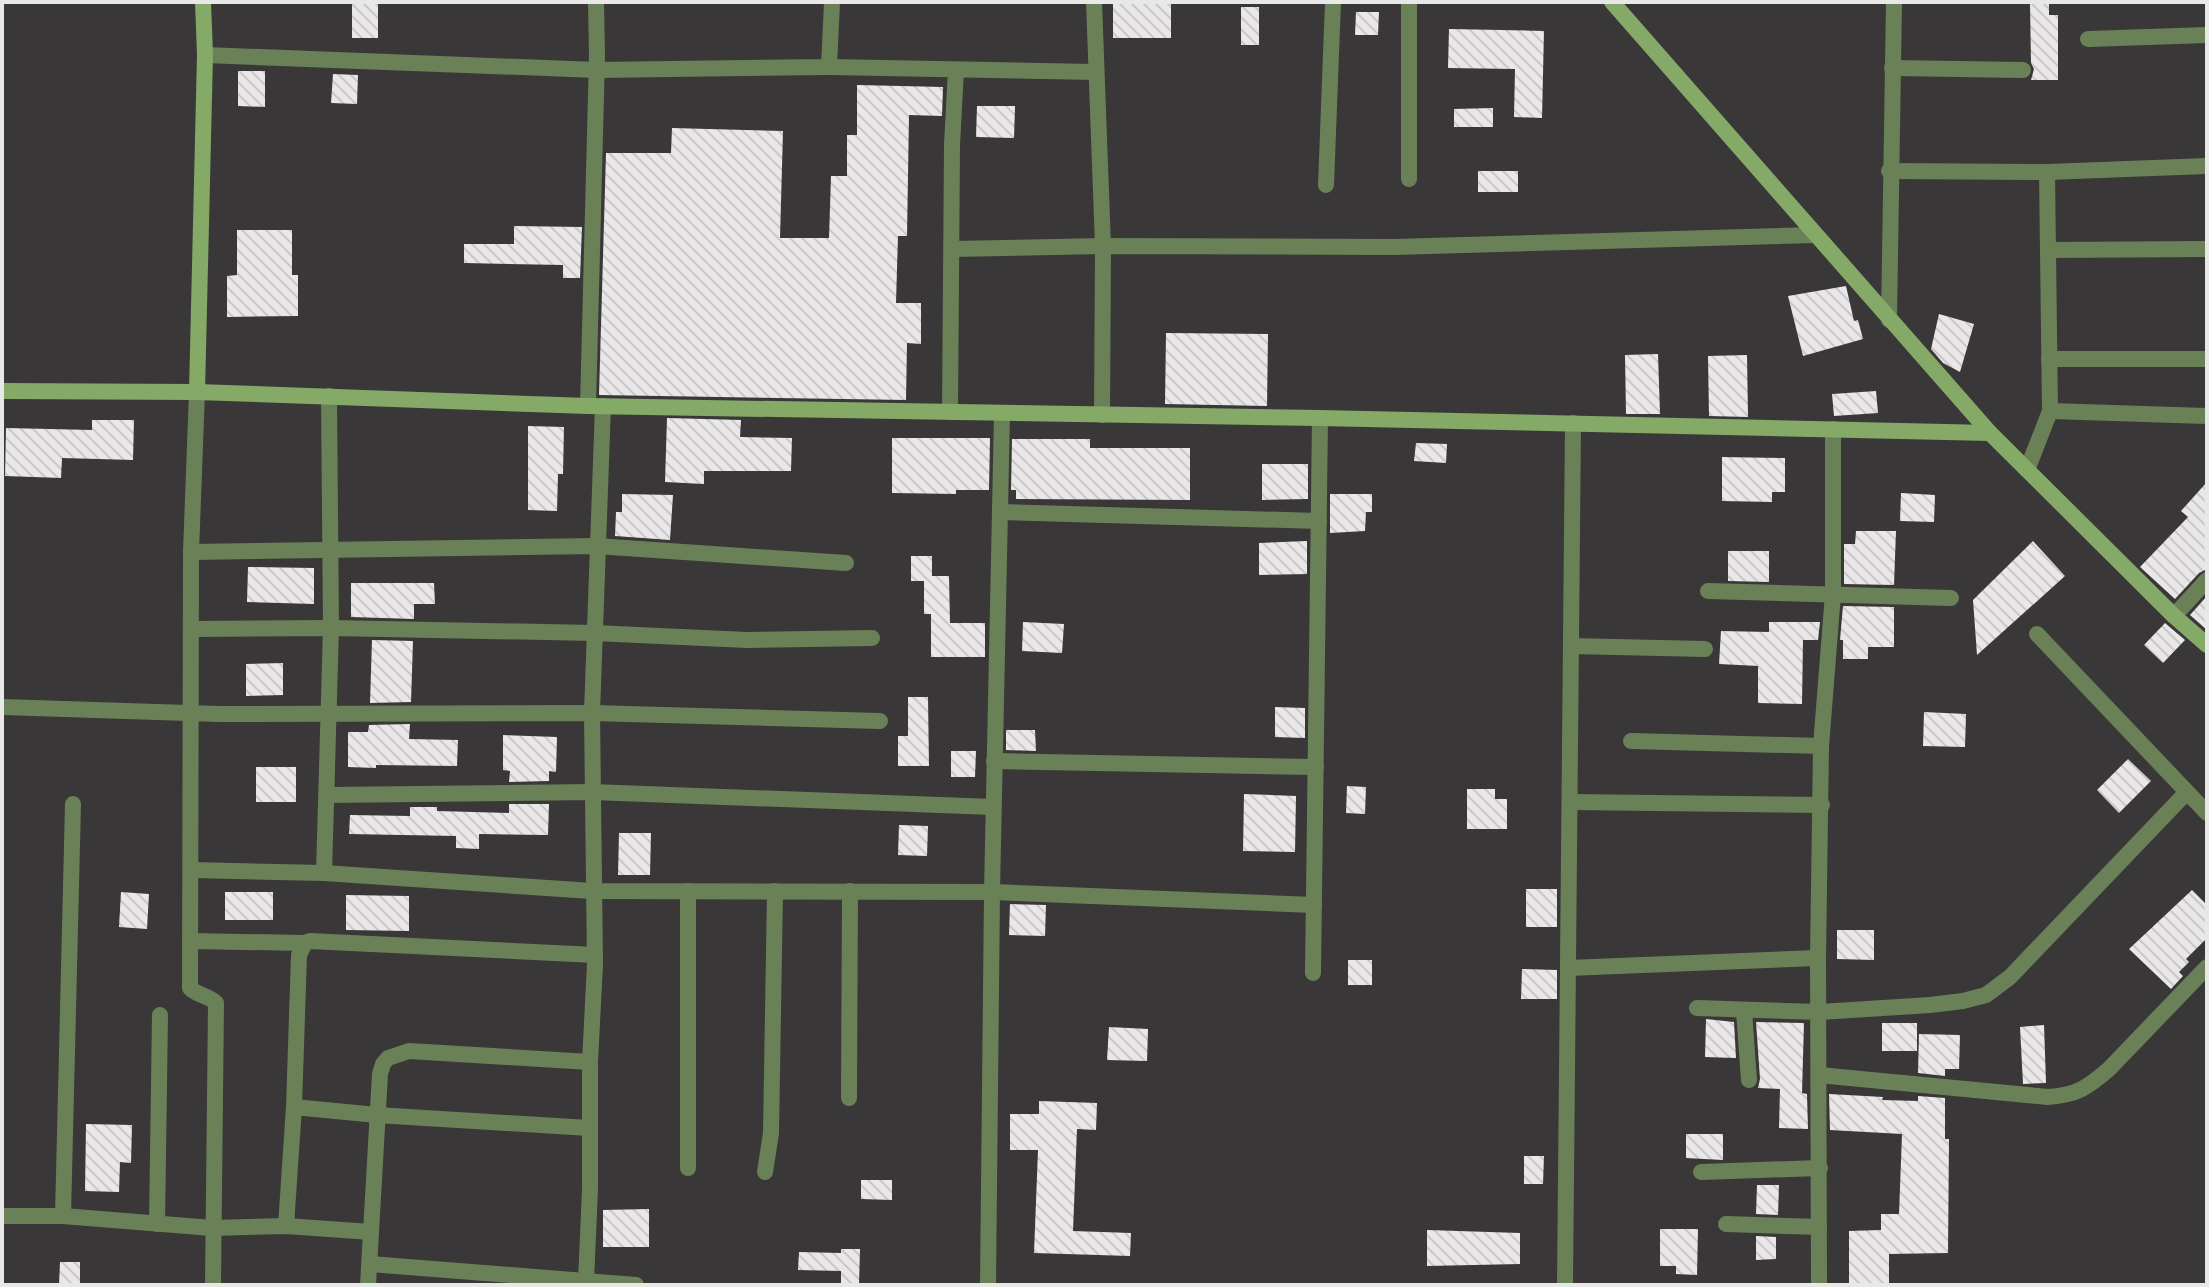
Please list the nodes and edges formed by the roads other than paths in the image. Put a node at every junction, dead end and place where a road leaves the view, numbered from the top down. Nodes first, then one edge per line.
1 (203, 2) edge
2 (596, 2) edge
3 (832, 2) edge
4 (1094, 2) edge
5 (1333, 2) edge
6 (1409, 2) edge
7 (1612, 2) edge
8 (1894, 2) edge
9 (2207, 35) edge
10 (2088, 39) dead end
11 (205, 55) junction
12 (829, 67) junction
13 (1892, 68) junction
14 (597, 70) junction
15 (956, 70) junction
16 (2023, 70) dead end
17 (1096, 72) junction
18 (2207, 166) edge
19 (1889, 171) junction
20 (2047, 172) junction
21 (1409, 179) dead end
22 (1326, 185) dead end
23 (1816, 235) junction
24 (1103, 246) junction
25 (952, 249) junction
26 (2207, 249) edge
27 (2049, 250) junction
28 (1889, 320) junction
29 (2049, 359) junction
30 (2207, 359) edge
31 (2, 391) edge
32 (197, 392) junction
33 (329, 396) junction
34 (595, 406) junction
35 (2050, 411) junction
36 (950, 412) junction
37 (1002, 414) junction
38 (1102, 415) junction
39 (2207, 416) edge
40 (1320, 418) junction
41 (1573, 423) junction
42 (1833, 429) junction
43 (1990, 433) junction
44 (2027, 470) junction
45 (1000, 512) junction
46 (1319, 521) junction
47 (596, 546) junction
48 (191, 552) junction
49 (331, 552) junction
50 (846, 563) dead end
51 (2207, 580) edge
52 (1708, 591) dead end
53 (1833, 594) junction
54 (1951, 598) dead end
55 (2174, 616) junction
56 (331, 628) junction
57 (191, 629) junction
58 (594, 633) junction
59 (2037, 634) dead end
60 (872, 638) dead end
61 (2207, 645) edge
62 (1571, 646) junction
63 (1705, 649) dead end
64 (2, 707) edge
65 (191, 712) junction
66 (330, 713) junction
67 (592, 713) junction
68 (880, 721) dead end
69 (1631, 741) dead end
70 (1821, 746) junction
71 (994, 761) junction
72 (1316, 767) junction
73 (592, 792) junction
74 (2186, 793) junction
75 (327, 795) junction
76 (1570, 802) junction
77 (73, 804) dead end
78 (1822, 805) junction
79 (993, 807) junction
80 (2207, 813) edge
81 (191, 870) junction
82 (324, 873) junction
83 (592, 891) junction
84 (688, 891) junction
85 (775, 891) junction
86 (850, 891) junction
87 (992, 892) junction
88 (1314, 905) junction
89 (190, 941) junction
90 (305, 943) junction
91 (595, 955) junction
92 (1818, 958) junction
93 (2207, 967) edge
94 (1568, 968) junction
95 (1313, 973) dead end
96 (1697, 1008) dead end
97 (1744, 1011) junction
98 (1820, 1012) junction
99 (160, 1015) dead end
100 (590, 1062) junction
101 (1819, 1075) junction
102 (1749, 1080) dead end
103 (849, 1098) dead end
104 (294, 1107) junction
105 (377, 1115) junction
106 (589, 1128) junction
107 (688, 1168) dead end
108 (1820, 1168) junction
109 (765, 1172) dead end
110 (1701, 1172) dead end
111 (2, 1216) edge
112 (63, 1216) junction
113 (157, 1224) junction
114 (1726, 1224) dead end
115 (286, 1226) junction
116 (1819, 1227) junction
117 (212, 1228) junction
118 (371, 1232) junction
119 (370, 1264) junction
120 (536, 1281) edge
121 (586, 1281) junction
122 (213, 1285) edge
123 (368, 1285) edge
124 (636, 1285) edge
125 (988, 1285) edge
126 (1565, 1285) edge
127 (1819, 1285) edge

1 - 11 street
2 - 14 street
3 - 12 street
4 - 17 street
5 - 22 street
6 - 21 street
7 - 23 street
8 - 13 street
9 - 10 street
11 - 14 street
11 - 32 street
12 - 14 street
12 - 15 street
13 - 16 street
13 - 19 street
14 - 34 street
15 - 17 street
15 - 25 street
17 - 24 street
18 - 20 street
19 - 20 street
19 - 28 street
20 - 27 street
23 - 24 street
23 - 28 street
24 - 25 street
24 - 38 street
25 - 36 street
26 - 27 street
27 - 29 street
28 - 43 street
29 - 30 street
29 - 35 street
31 - 32 street
32 - 33 street
32 - 48 street
33 - 34 street
33 - 49 street
34 - 36 street
34 - 47 street
35 - 39 street
35 - 44 street
36 - 37 street
37 - 38 street
37 - 45 street
38 - 40 street
40 - 41 street
40 - 46 street
41 - 42 street
41 - 62 street
42 - 43 street
42 - 53 street
43 - 44 street
44 - 55 street
45 - 46 street
45 - 71 street
46 - 72 street
47 - 49 street
47 - 50 street
47 - 58 street
48 - 49 street
48 - 57 street
49 - 56 street
51 - 55 street
52 - 53 street
53 - 54 street
53 - 70 street
55 - 61 street
56 - 57 street
56 - 58 street
56 - 66 street
57 - 65 street
58 - 60 street
58 - 67 street
59 - 74 street
62 - 63 street
62 - 76 street
64 - 65 street
65 - 66 street
65 - 81 street
66 - 67 street
66 - 75 street
67 - 68 street
67 - 73 street
69 - 70 street
70 - 78 street
71 - 72 street
71 - 79 street
72 - 88 street
73 - 75 street
73 - 79 street
73 - 83 street
74 - 80 street
74 - 98 street
75 - 82 street
76 - 78 street
76 - 94 street
77 - 112 street
78 - 92 street
79 - 87 street
81 - 82 street
81 - 89 street
82 - 83 street
83 - 84 street
83 - 91 street
84 - 85 street
84 - 107 street
85 - 86 street
85 - 109 street
86 - 87 street
86 - 103 street
87 - 88 street
87 - 125 street
88 - 95 street
89 - 90 street
89 - 117 street
90 - 91 street
90 - 104 street
91 - 100 street
92 - 94 street
92 - 98 street
93 - 101 street
94 - 126 street
96 - 97 street
97 - 98 street
97 - 102 street
98 - 101 street
99 - 113 street
100 - 105 street
100 - 106 street
101 - 108 street
104 - 105 street
104 - 115 street
105 - 106 street
105 - 118 street
106 - 121 street
108 - 110 street
108 - 116 street
111 - 112 street
112 - 113 street
113 - 117 street
114 - 116 street
115 - 117 street
115 - 118 street
116 - 127 street
117 - 122 street
118 - 119 street
119 - 120 street
119 - 123 street
120 - 121 street
121 - 124 street

